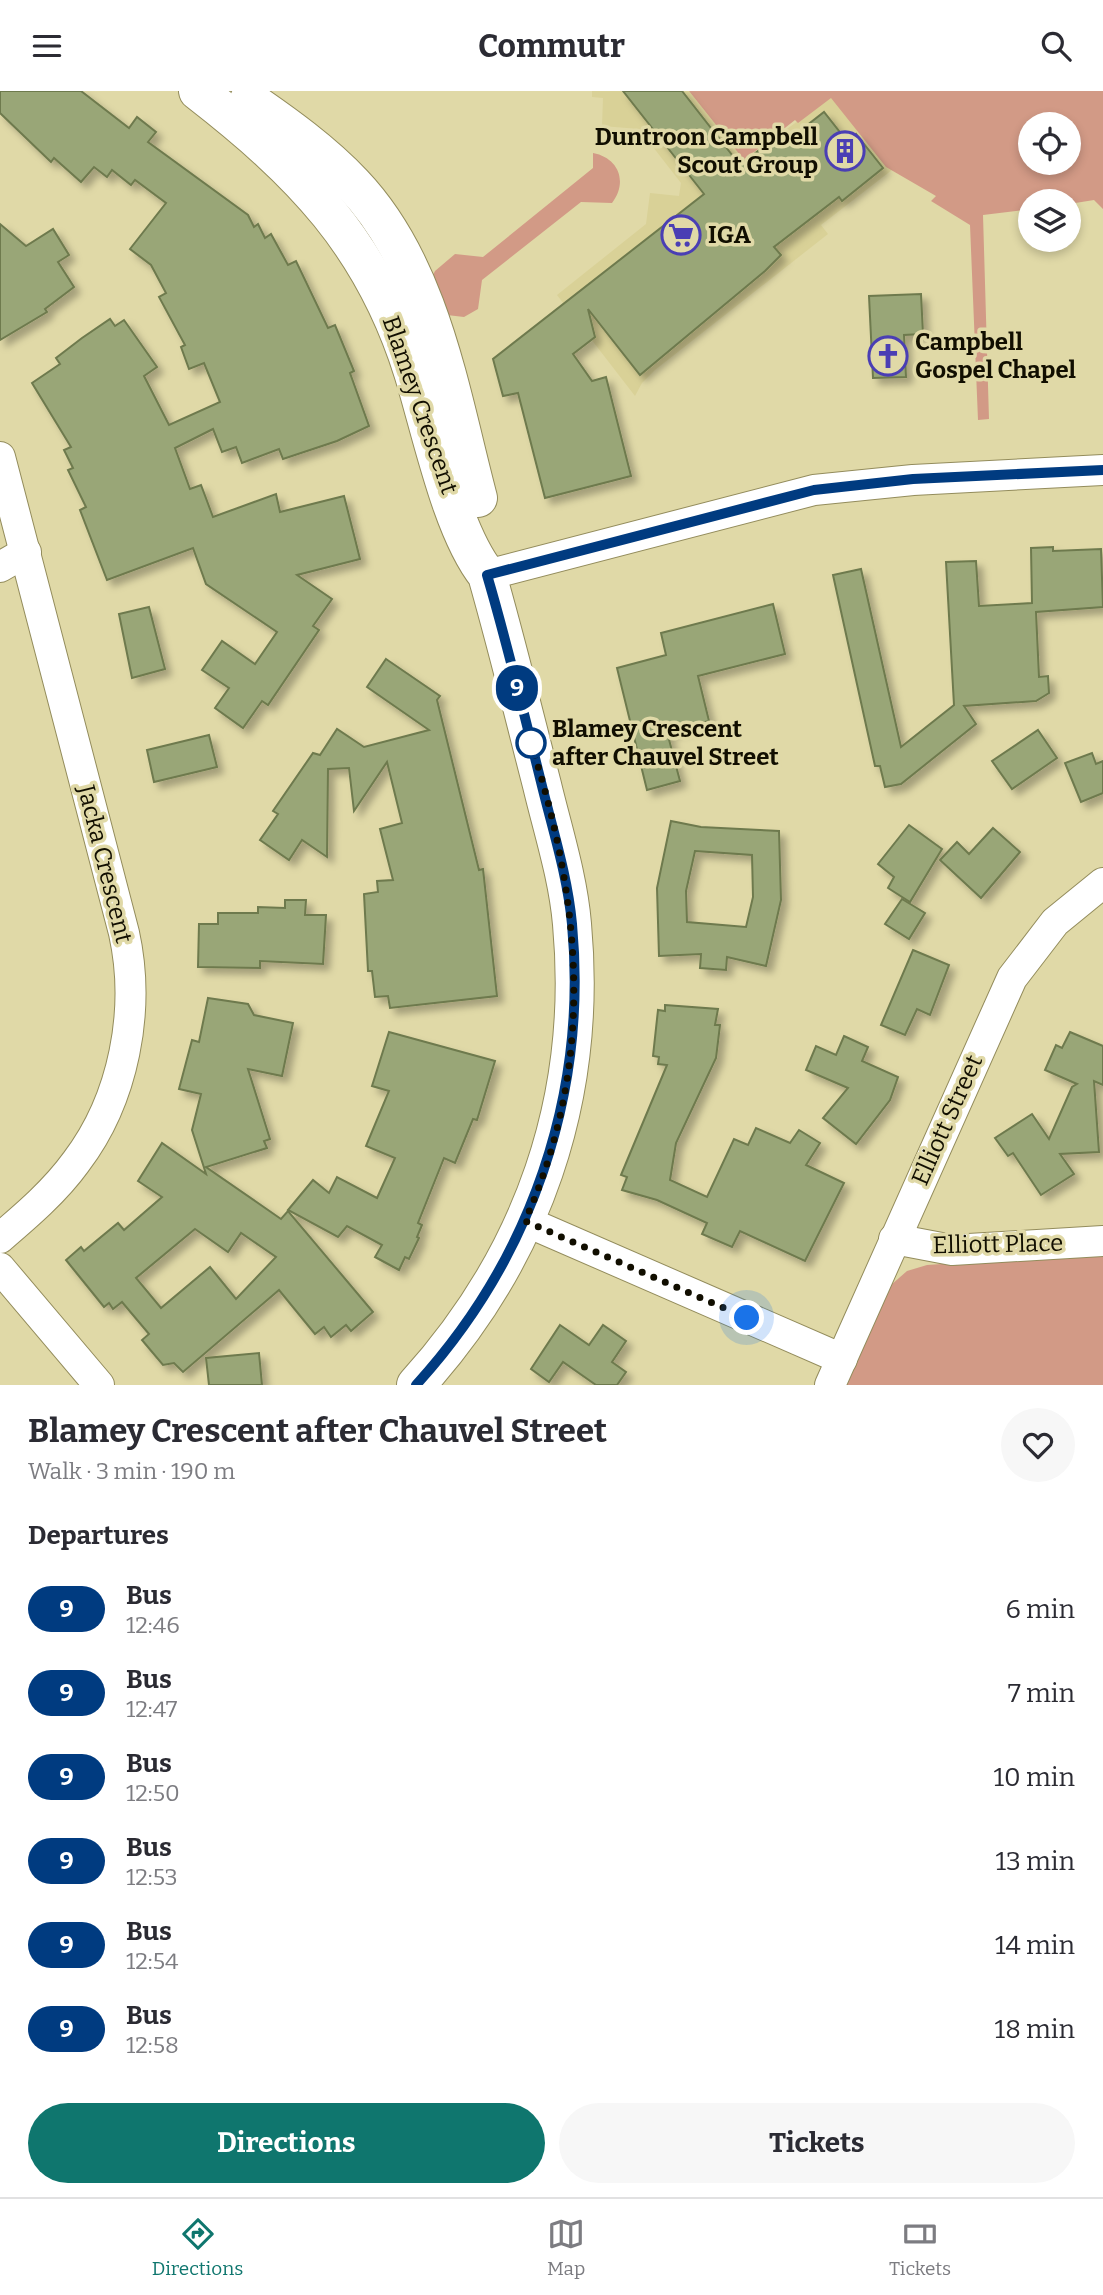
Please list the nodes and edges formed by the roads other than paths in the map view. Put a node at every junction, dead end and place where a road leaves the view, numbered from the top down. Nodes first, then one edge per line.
1 (211, 92) edge
2 (336, 192) junction
3 (411, 274) junction
4 (394, 321) junction
5 (433, 333) junction
6 (441, 414) junction
7 (0, 457) edge
8 (1103, 470) edge
9 (26, 552) junction
10 (0, 567) edge
11 (487, 575) junction
12 (1103, 883) edge
13 (525, 1221) junction
14 (0, 1238) edge
15 (894, 1240) junction
16 (1103, 1241) edge
17 (0, 1268) edge
18 (836, 1372) edge
19 (99, 1385) edge
20 (416, 1385) edge

1 - 2 street, Blamey Crescent
2 - 3 street, Blamey Crescent
2 - 4 street, Blamey Crescent
3 - 4 street
3 - 5 street, Blamey Crescent
4 - 5 street
4 - 6 street, Blamey Crescent
5 - 6 street, Blamey Crescent
6 - 11 street, Blamey Crescent
7 - 9 street, Jacka Crescent
8 - 11 street
9 - 10 street
9 - 14 street, Jacka Crescent
11 - 13 street, Blamey Crescent
12 - 15 street, Elliott Street
13 - 18 street
13 - 20 street, Blamey Crescent
15 - 16 street, Elliott Place
15 - 18 street, Elliott Street
17 - 19 street

